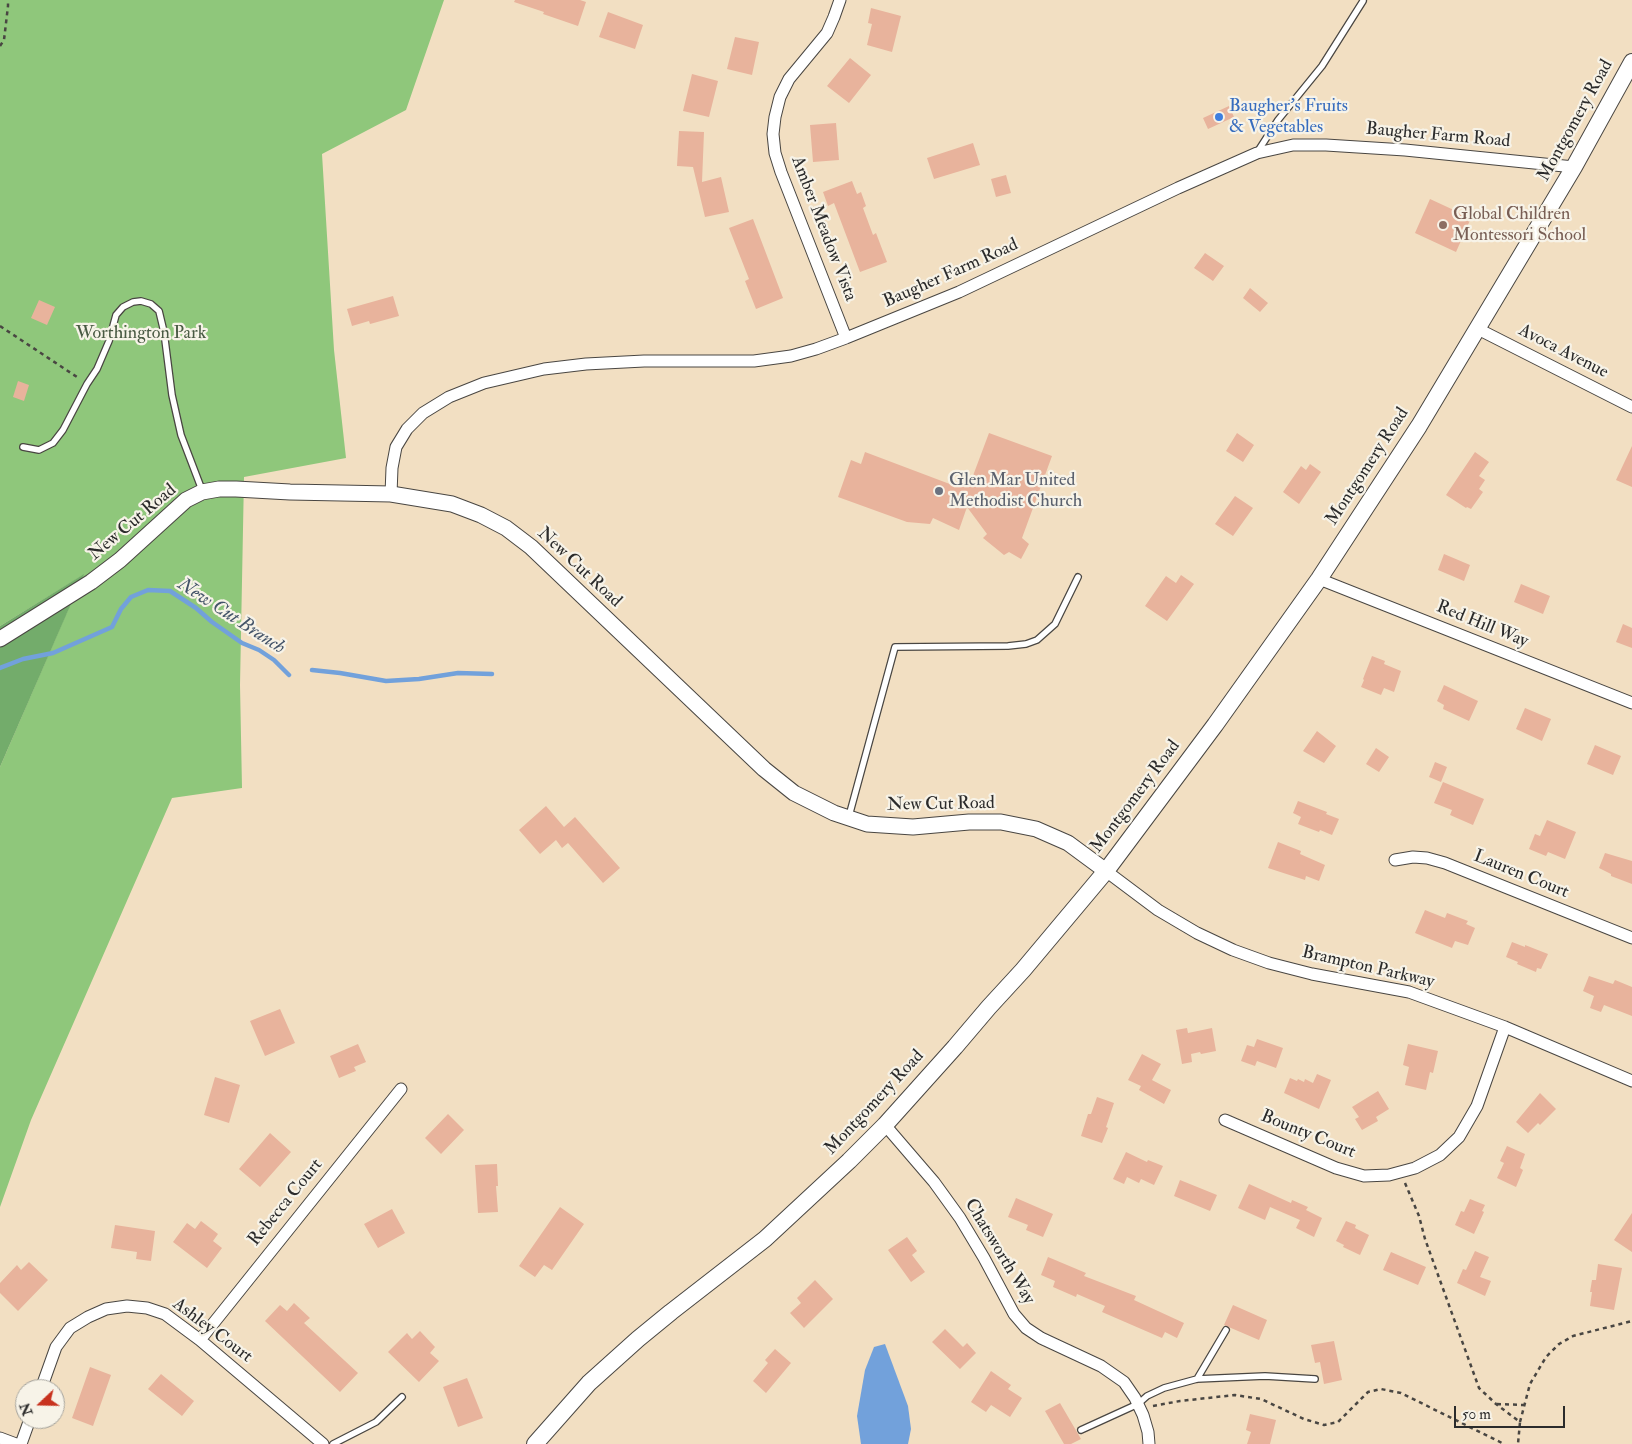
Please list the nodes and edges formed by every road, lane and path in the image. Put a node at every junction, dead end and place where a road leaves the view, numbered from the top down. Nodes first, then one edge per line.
1 (8, 0) edge
2 (840, 0) edge
3 (1363, 1) dead end
4 (0, 46) edge
5 (1632, 62) edge
6 (1257, 153) junction
7 (1574, 167) junction
8 (0, 326) edge
9 (1478, 329) junction
10 (846, 338) junction
11 (87, 384) junction
12 (1632, 407) edge
13 (23, 447) dead end
14 (202, 492) junction
15 (391, 494) junction
16 (1078, 577) dead end
17 (1319, 579) junction
18 (0, 639) edge
19 (1632, 703) edge
20 (849, 818) junction
21 (1395, 860) dead end
22 (1106, 871) junction
23 (1632, 938) edge
24 (1505, 1027) junction
25 (1632, 1081) edge
26 (401, 1089) dead end
27 (1225, 1120) dead end
28 (885, 1125) junction
29 (1401, 1172) junction
30 (1632, 1321) edge
31 (1226, 1330) dead end
32 (200, 1340) junction
33 (44, 1379) edge
34 (1197, 1379) junction
35 (1315, 1379) dead end
36 (1147, 1396) junction
37 (402, 1397) dead end
38 (1138, 1404) junction
39 (1496, 1404) junction
40 (1525, 1405) junction
41 (1520, 1422) junction
42 (26, 1429) edge
43 (1081, 1430) dead end
44 (0, 1438) edge
45 (16, 1444) edge
46 (21, 1444) edge
47 (323, 1444) edge
48 (333, 1444) edge
49 (535, 1444) edge
50 (1148, 1444) edge
51 (1504, 1444) edge
52 (1518, 1444) edge

1 - 4 path
2 - 10 street, Amber Meadow Vista
3 - 6 lane
5 - 7 main road, Montgomery Road
6 - 7 street, Baugher Farm Road
6 - 10 street, Baugher Farm Road
7 - 9 main road, Montgomery Road
8 - 11 path
9 - 12 street, Avoca Avenue
9 - 17 main road, Montgomery Road
10 - 15 street, Baugher Farm Road
11 - 13 lane
11 - 14 lane
14 - 15 street, New Cut Road
14 - 18 street, New Cut Road
15 - 20 street, New Cut Road
16 - 20 lane
17 - 19 street, Red Hill Way
17 - 22 main road, Montgomery Road
20 - 22 street, New Cut Road
21 - 23 street, Lauren Court
22 - 24 street, Brampton Parkway
22 - 28 main road, Montgomery Road
24 - 25 street, Brampton Parkway
24 - 29 street, Bounty Court
26 - 32 street, Rebecca Court
27 - 29 street, Bounty Court
28 - 38 street, Chatsworth Way
28 - 49 main road, Montgomery Road
29 - 39 path
30 - 40 path
31 - 34 lane
32 - 33 street, Ashley Court
32 - 47 street, Ashley Court
34 - 35 lane
34 - 36 lane
36 - 38 lane
36 - 51 path
37 - 48 lane
38 - 43 lane
38 - 50 street, Chatsworth Way
39 - 40 path
39 - 41 path
40 - 41 path
41 - 52 path
42 - 46 street
44 - 45 street

